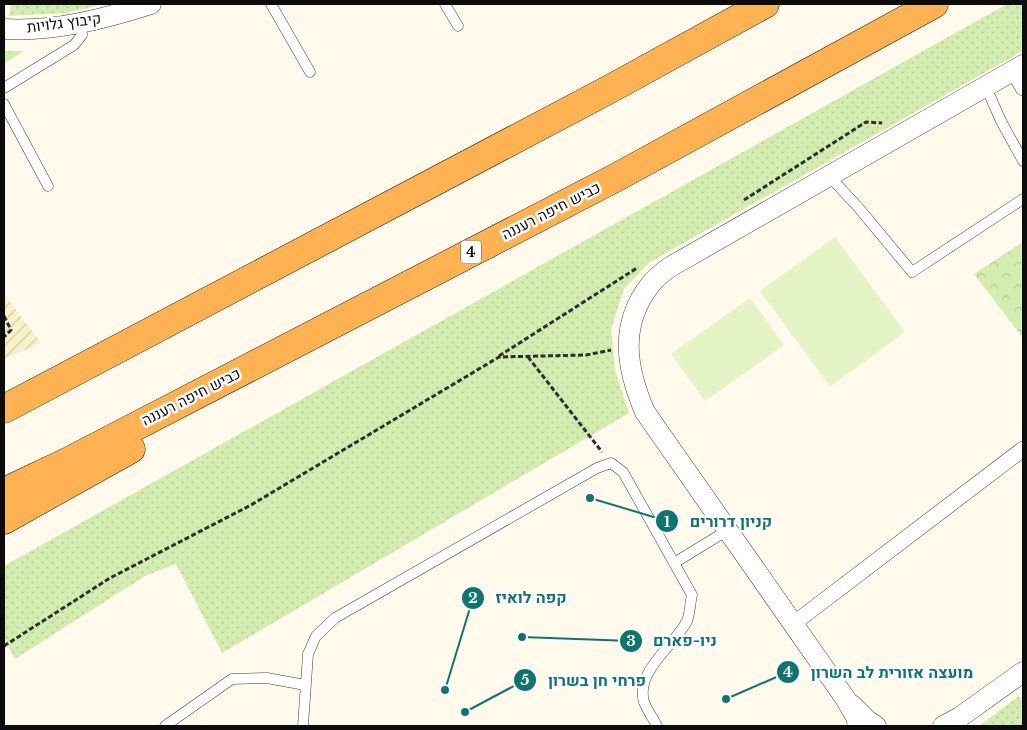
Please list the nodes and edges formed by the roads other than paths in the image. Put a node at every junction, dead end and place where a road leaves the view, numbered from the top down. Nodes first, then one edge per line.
1 (151, 4) edge
2 (271, 4) edge
3 (445, 4) edge
4 (765, 4) edge
5 (934, 4) edge
6 (81, 23) junction
7 (458, 26) dead end
8 (4, 29) edge
9 (310, 72) dead end
10 (1020, 75) edge
11 (986, 87) junction
12 (4, 88) edge
13 (4, 104) edge
14 (1023, 161) edge
15 (617, 176) junction
16 (829, 176) junction
17 (48, 186) dead end
18 (1023, 198) edge
19 (198, 308) junction
20 (4, 388) edge
21 (4, 409) edge
22 (1023, 449) edge
23 (4, 492) edge
24 (4, 520) edge
25 (728, 530) junction
26 (674, 563) junction
27 (794, 624) junction
28 (1023, 672) edge
29 (306, 685) junction
30 (846, 698) junction
31 (952, 723) edge
32 (165, 726) edge
33 (303, 726) edge
34 (657, 726) edge
35 (858, 726) edge
36 (876, 726) edge

1 - 6 street, קיבוץ גלויות
2 - 9 lane
3 - 7 lane
4 - 19 highway
5 - 15 highway, כביש חיפה רעננה / 4
6 - 8 street, קיבוץ גלויות
6 - 12 lane
10 - 11 street
11 - 14 lane
11 - 16 street
13 - 17 lane
15 - 23 highway, כביש חיפה רעננה / 4
15 - 24 highway
16 - 18 lane
16 - 25 street
19 - 20 highway
19 - 21 highway
22 - 27 street
25 - 26 lane
25 - 27 street
26 - 29 lane
26 - 34 lane
27 - 30 street
28 - 31 street
29 - 32 lane
29 - 33 lane
30 - 35 street
30 - 36 street

